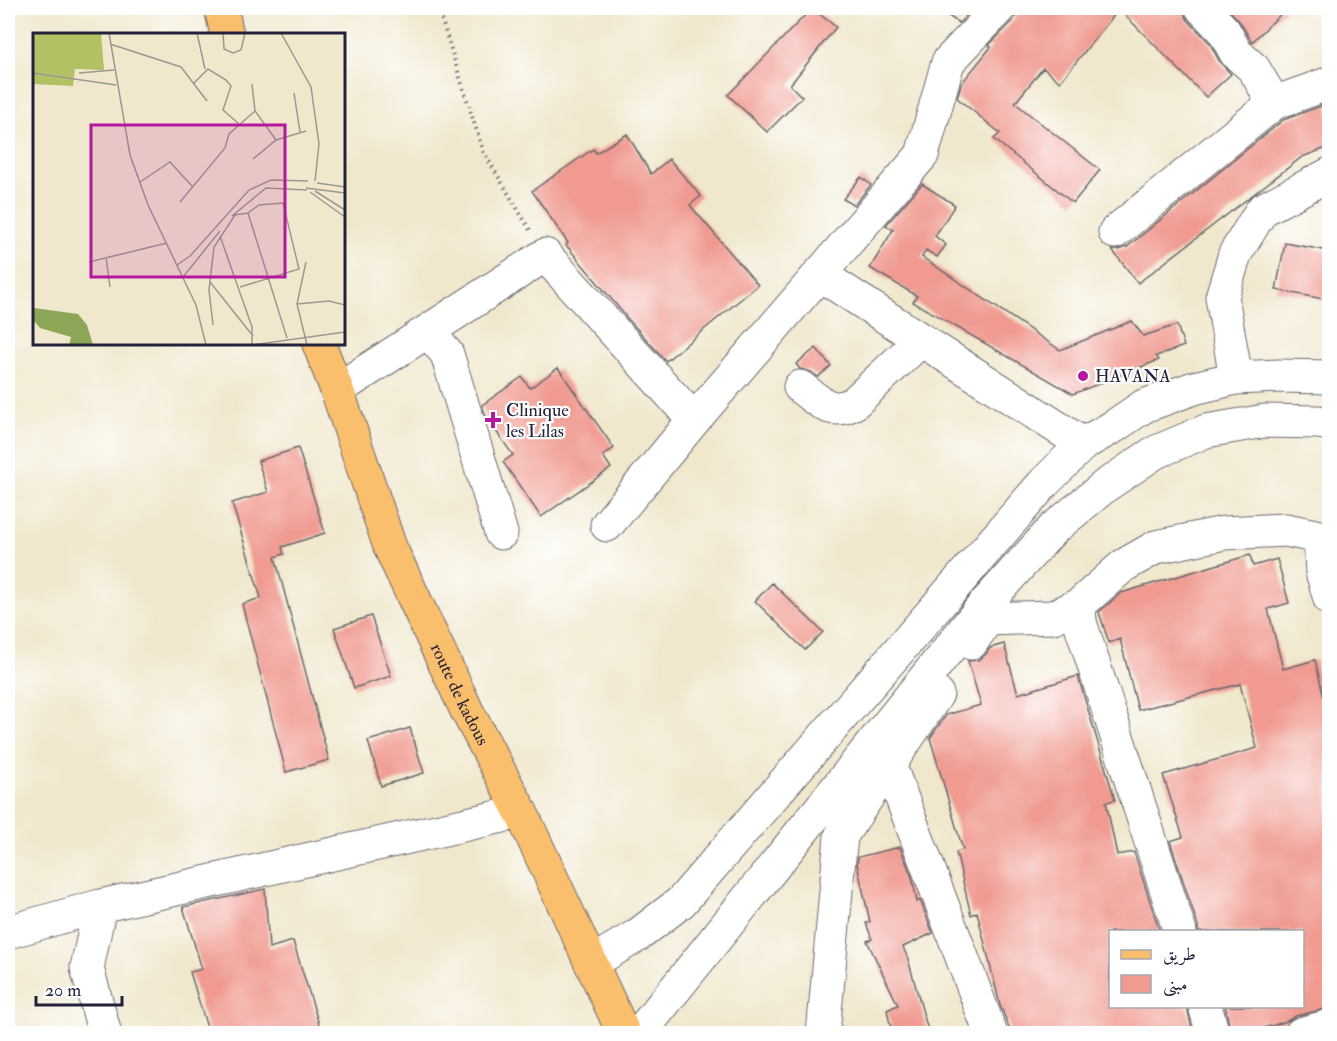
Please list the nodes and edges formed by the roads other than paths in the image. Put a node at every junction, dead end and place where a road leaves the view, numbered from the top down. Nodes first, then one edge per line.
1 (221, 8) edge
2 (999, 8) edge
3 (1202, 8) edge
4 (227, 33) edge
5 (1329, 83) edge
6 (1274, 103) junction
7 (1329, 174) edge
8 (1114, 232) dead end
9 (819, 274) junction
10 (428, 331) junction
11 (921, 340) junction
12 (319, 345) edge
13 (1329, 377) edge
14 (1236, 378) junction
15 (800, 387) dead end
16 (337, 390) junction
17 (694, 420) junction
18 (1329, 424) edge
19 (1083, 444) junction
20 (607, 525) dead end
21 (501, 532) dead end
22 (1329, 599) edge
23 (1079, 605) junction
24 (890, 764) junction
25 (521, 812) junction
26 (100, 906) junction
27 (1179, 930) edge
28 (8, 932) edge
29 (591, 963) junction
30 (1205, 1008) edge
31 (1329, 1026) edge
32 (105, 1034) edge
33 (624, 1034) edge
34 (639, 1034) edge
35 (823, 1034) edge
36 (991, 1034) edge
37 (1213, 1034) edge
38 (1301, 1034) edge

1 - 4 main road
2 - 9 street
3 - 6 street
5 - 6 street
6 - 8 street
7 - 14 street
9 - 11 street
9 - 17 street
10 - 16 street
10 - 17 street
10 - 21 street
11 - 15 street
11 - 19 street
12 - 16 main road, route de kadous
13 - 14 street
14 - 19 street
16 - 25 main road, route de kadous
17 - 20 street
18 - 34 street
19 - 29 street
22 - 23 street
23 - 24 street
23 - 27 street
24 - 35 street
24 - 36 street
25 - 26 street
25 - 29 main road, route de kadous
26 - 28 street
26 - 32 street
29 - 33 main road, route de kadous
30 - 37 street
31 - 38 street

